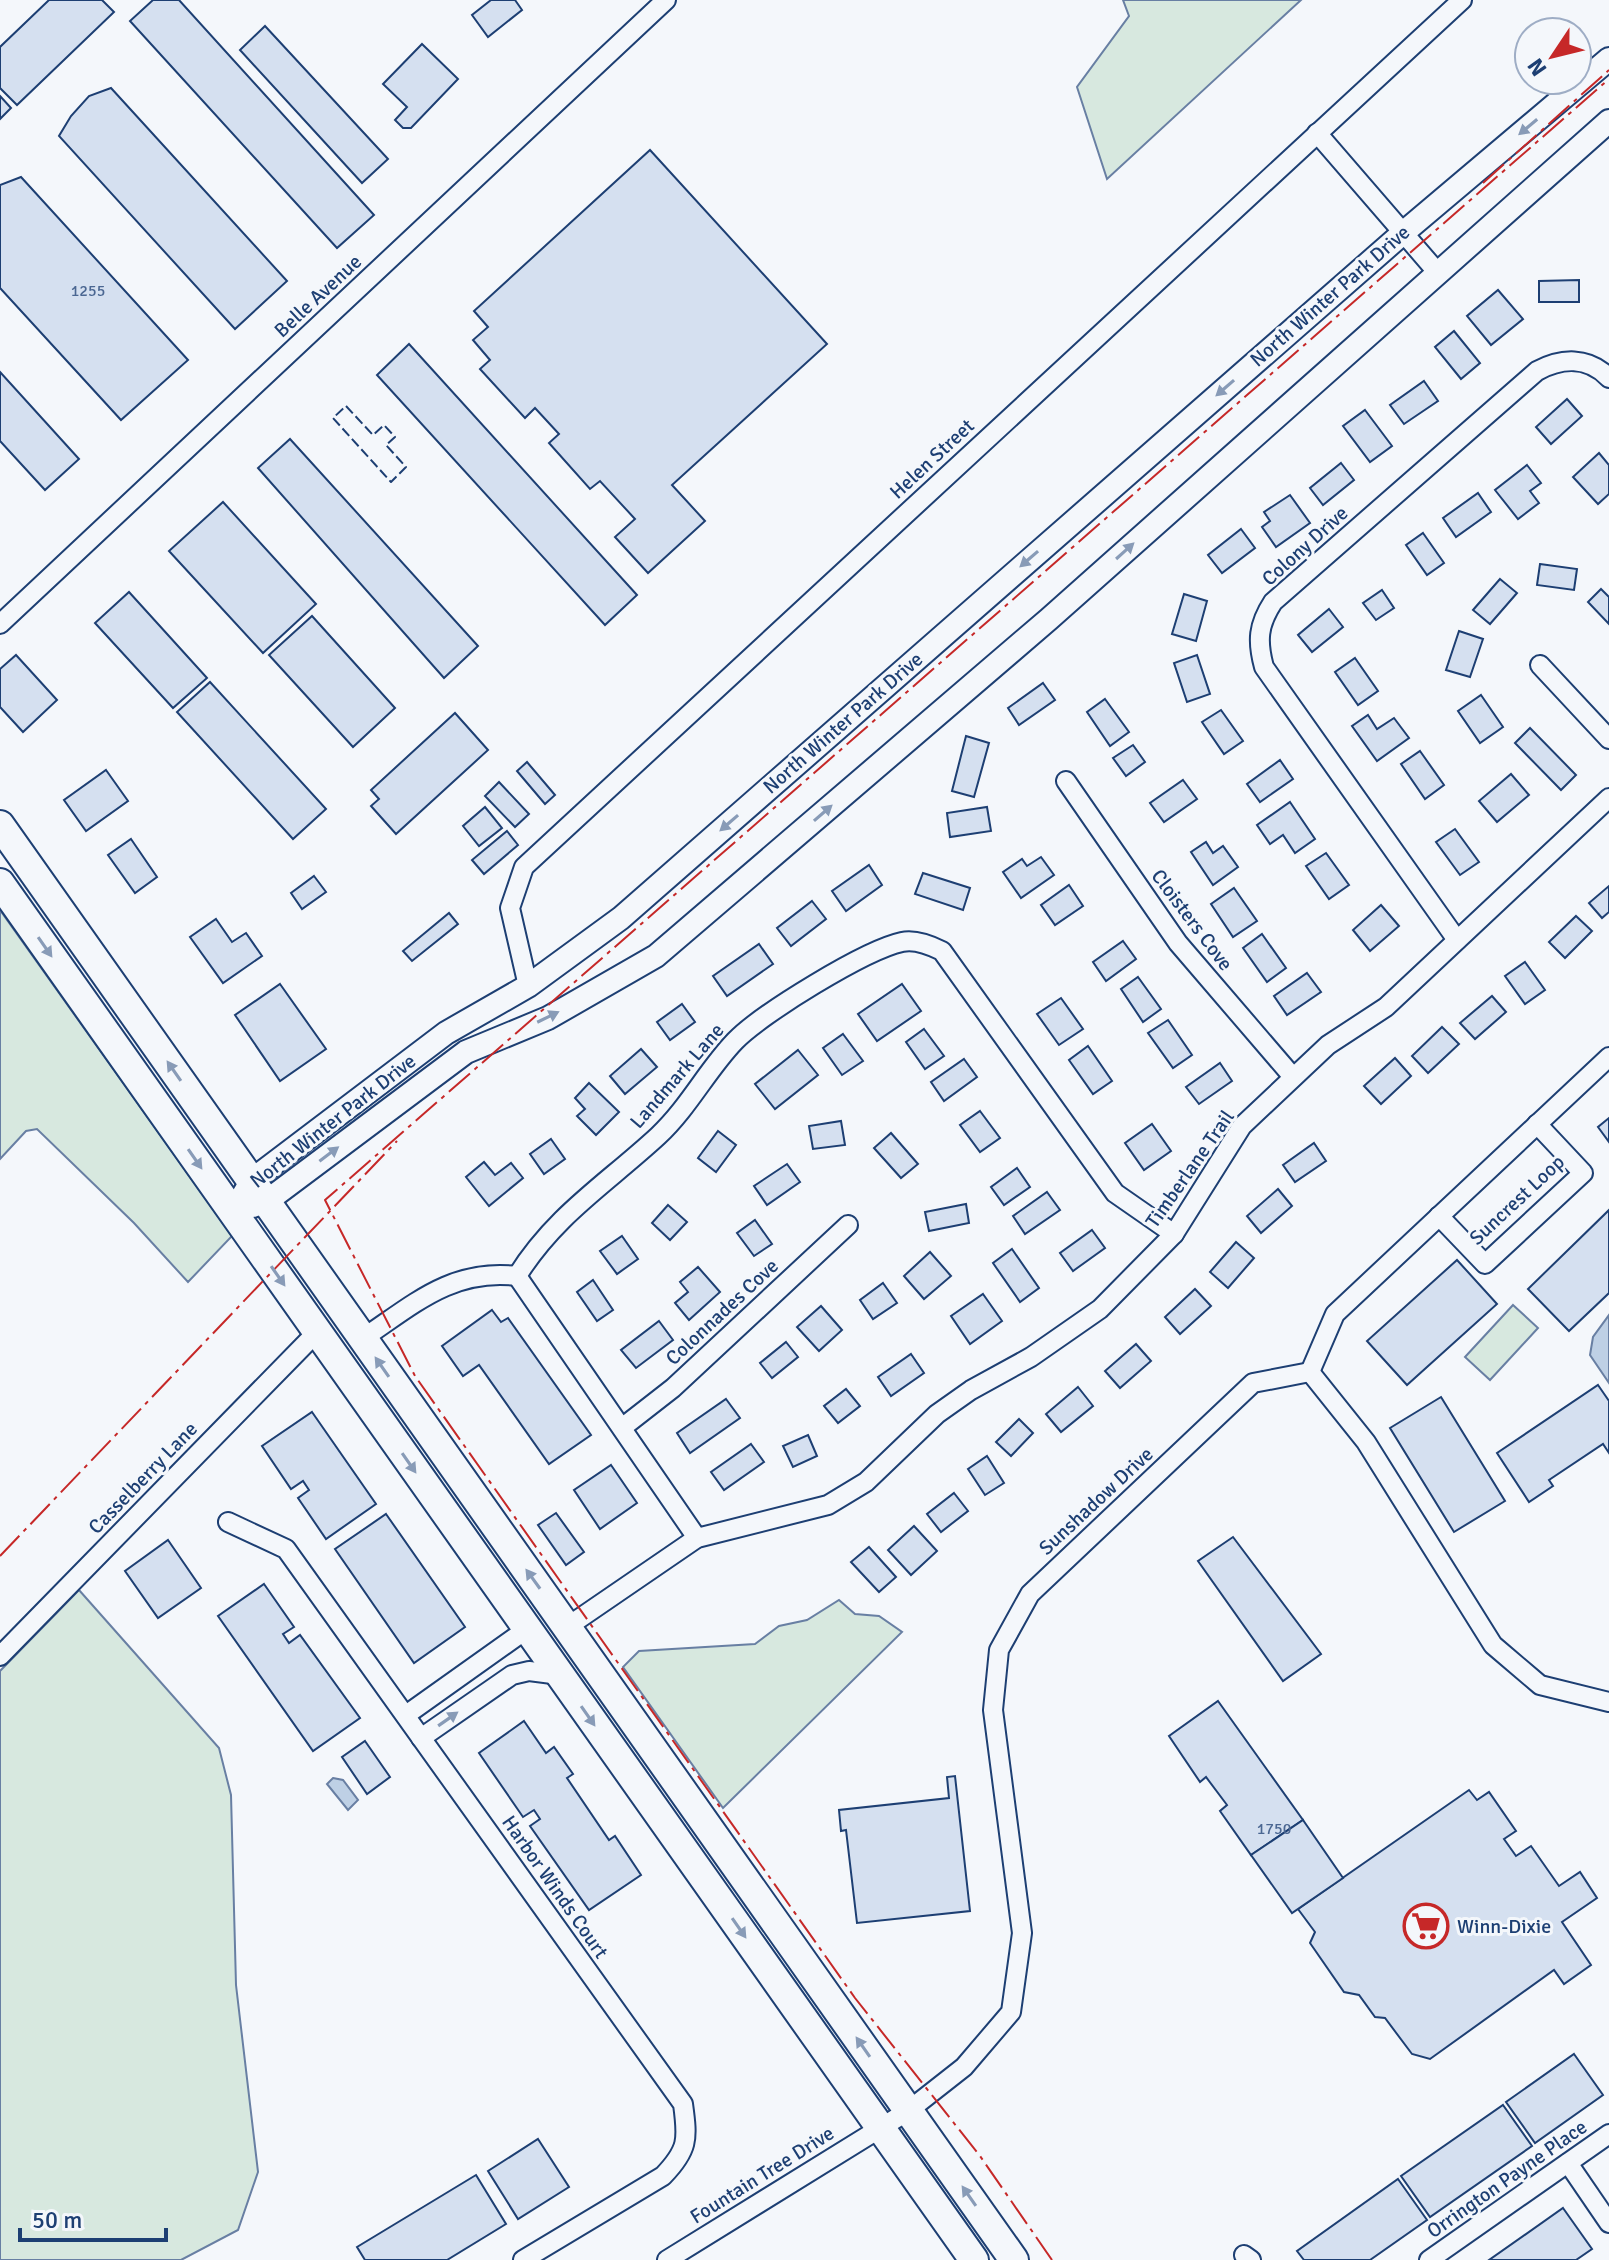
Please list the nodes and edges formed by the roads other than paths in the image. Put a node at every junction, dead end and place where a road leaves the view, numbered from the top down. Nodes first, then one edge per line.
1 (666, 0) edge
2 (1462, 0) edge
3 (1609, 59) edge
4 (1609, 121) edge
5 (1317, 133) junction
6 (1403, 233) junction
7 (1438, 273) junction
8 (1609, 378) edge
9 (0, 624) edge
10 (1540, 665) dead end
11 (1609, 739) edge
12 (1066, 781) dead end
13 (1609, 798) edge
14 (5, 837) edge
15 (0, 883) edge
16 (1457, 940) junction
17 (528, 986) junction
18 (1609, 1057) edge
19 (1293, 1077) junction
20 (1537, 1124) junction
21 (259, 1191) junction
22 (233, 1212) junction
23 (1439, 1216) junction
24 (848, 1225) dead end
25 (1174, 1234) junction
26 (517, 1276) junction
27 (317, 1332) junction
28 (362, 1339) junction
29 (1310, 1372) junction
30 (623, 1427) junction
31 (228, 1522) dead end
32 (697, 1538) junction
33 (500, 1592) junction
34 (567, 1627) junction
35 (527, 1629) junction
36 (0, 1656) edge
37 (594, 1666) junction
38 (560, 1675) junction
39 (459, 1678) junction
40 (475, 1701) junction
41 (1609, 1702) edge
42 (406, 1715) junction
43 (421, 1738) junction
44 (908, 2111) junction
45 (881, 2128) junction
46 (1609, 2134) edge
47 (1568, 2163) junction
48 (1609, 2223) edge
49 (523, 2260) edge
50 (667, 2260) edge
51 (974, 2260) edge
52 (1014, 2260) edge
53 (1429, 2260) edge

1 - 9 street, Belle Avenue
2 - 5 street, Helen Street
3 -> 6 street, North Winter Park Drive
4 - 7 street, North Winter Park Drive
5 - 6 street
5 - 17 street, Helen Street
6 - 7 street
6 -> 17 street, North Winter Park Drive
21 -> 7 street, North Winter Park Drive
8 - 16 street, Colony Drive
10 - 11 street
12 - 19 street, Cloisters Cove
13 - 16 street, Timberlane Trail
21 -> 14 main road
15 -> 22 main road
16 - 19 street, Timberlane Trail
17 - 21 street, North Winter Park Drive
18 - 20 street, Suncrest Loop
19 - 25 street, Timberlane Trail
20 - 23 street, Suncrest Loop
20 - 23 street, Suncrest Loop
21 - 22 street, North Winter Park Drive
21 - 28 main road
22 -> 27 main road
23 - 29 street, Suncrest Loop
24 - 30 street, Colonnades Cove
25 - 26 street, Landmark Lane
25 - 32 street, Timberlane Trail
26 - 28 street
26 - 30 street
27 -> 33 main road
27 - 36 street, Casselberry Lane
34 -> 28 main road
29 - 41 street
29 - 44 street, Sunshadow Drive
30 - 32 street
31 - 42 street, Harbor Winds Court
32 - 34 street, Timberlane Trail
33 - 34 main road
33 - 35 main road
34 - 37 main road
35 - 37 main road
35 - 38 main road
35 - 39 street
44 -> 37 main road
38 - 40 street
38 -> 45 main road
39 - 40 street
39 - 42 street
43 -> 40 street
42 - 43 street, Harbor Winds Court
43 - 49 street, Harbor Winds Court
44 - 45 street, Sunshadow Drive
52 -> 44 main road
45 - 50 street, Fountain Tree Drive
45 - 51 main road
46 - 47 street, Orrington Payne Place
47 - 48 street
47 - 53 street, Orrington Payne Place

